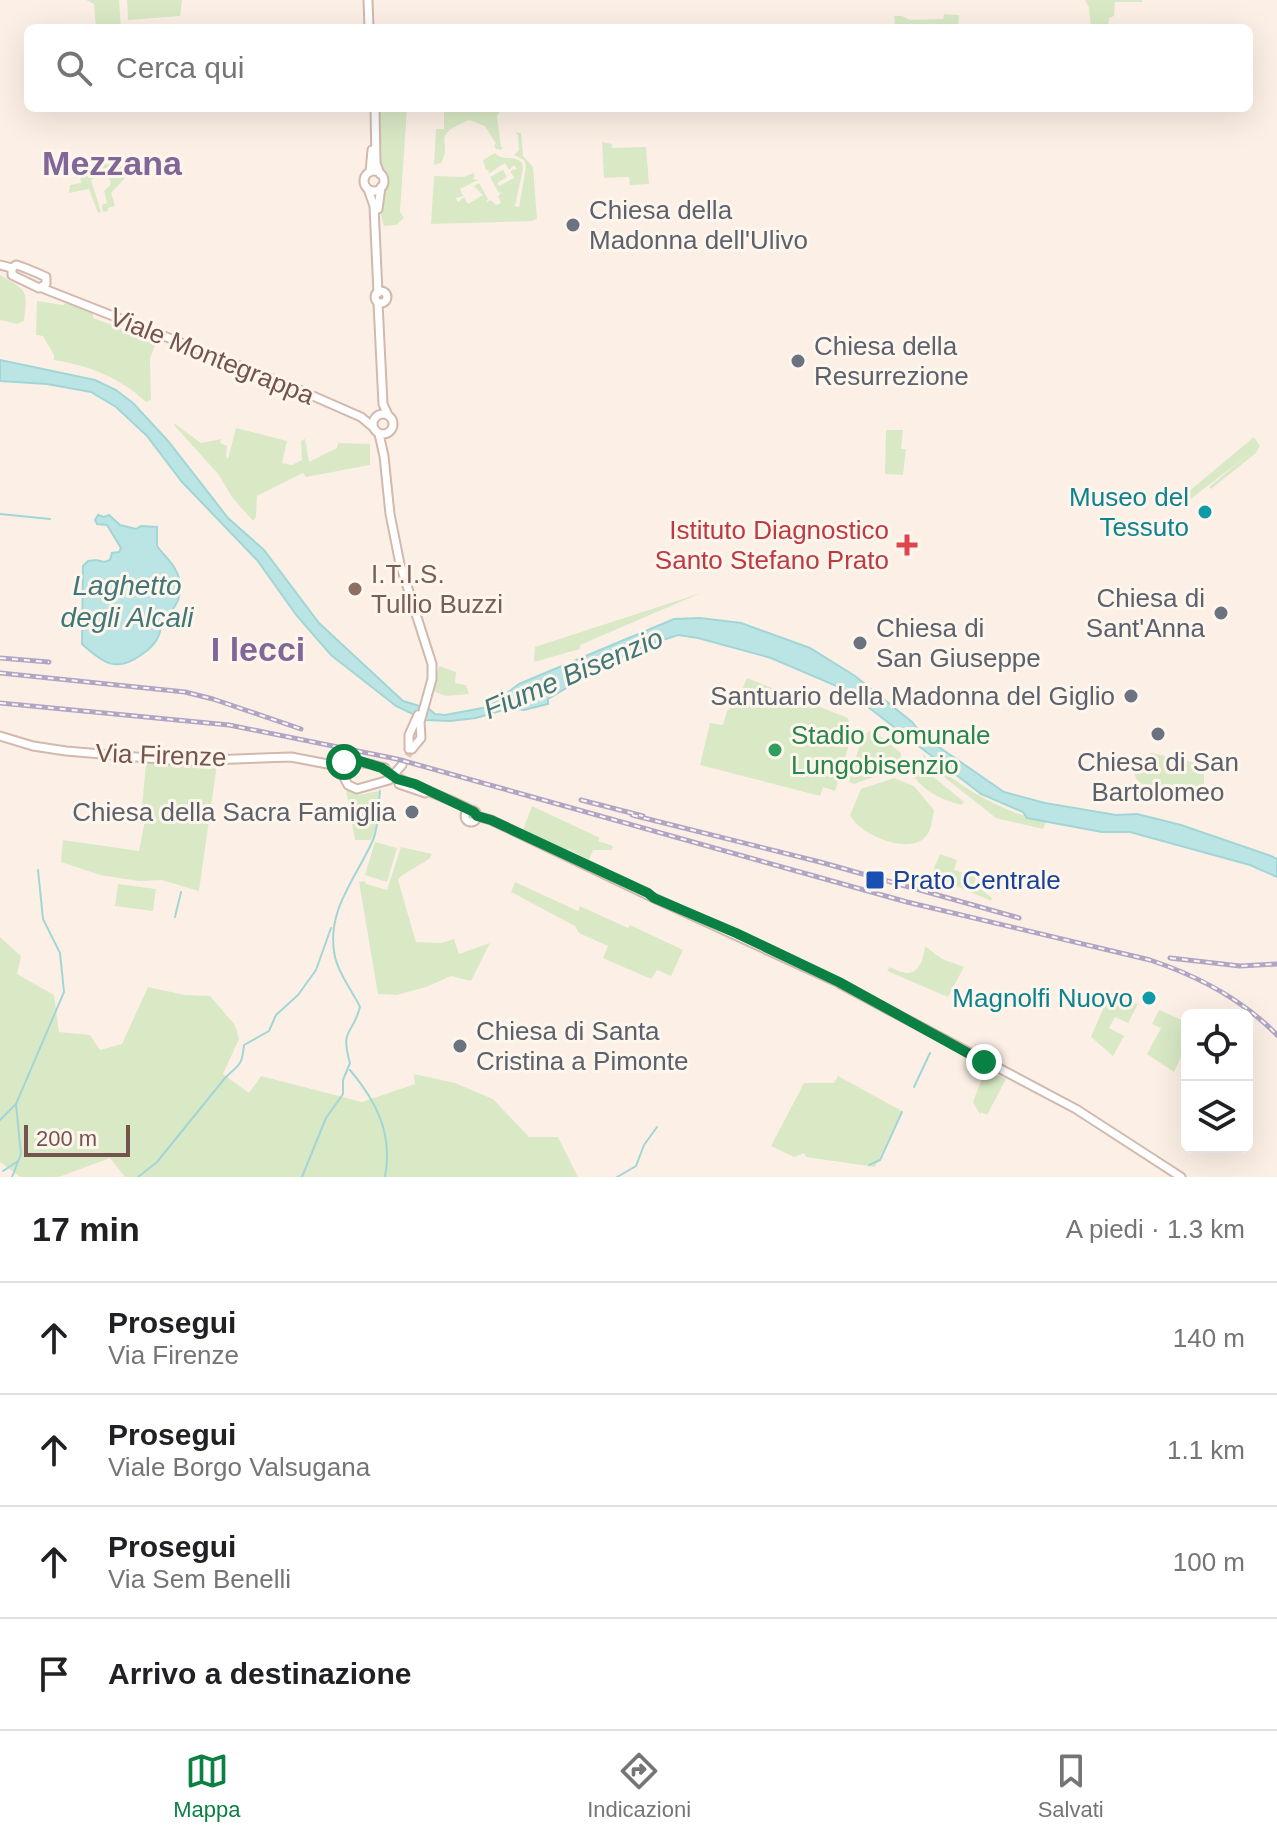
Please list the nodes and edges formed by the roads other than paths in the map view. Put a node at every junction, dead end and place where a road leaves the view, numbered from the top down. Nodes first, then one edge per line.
1 (367, 0) edge
2 (368, 24) edge
3 (373, 112) edge
4 (373, 112) edge
5 (370, 172) junction
6 (380, 174) junction
7 (381, 187) junction
8 (368, 189) junction
9 (0, 266) edge
10 (12, 271) junction
11 (44, 286) junction
12 (380, 292) junction
13 (381, 416) junction
14 (361, 417) junction
15 (376, 431) junction
16 (389, 433) junction
17 (384, 456) junction
18 (417, 725) junction
19 (0, 736) edge
20 (324, 762) junction
21 (363, 762) junction
22 (401, 764) junction
23 (382, 768) junction
24 (344, 776) junction
25 (391, 778) junction
26 (415, 784) junction
27 (472, 815) junction
28 (1181, 1177) edge

1 - 2 main road
3 - 5 main road
4 - 6 main road
5 - 6 main road
5 - 8 main road
6 - 7 main road
7 - 8 main road
7 - 12 main road
8 - 12 main road
9 - 10 main road
10 - 11 main road
10 - 11 main road
11 - 14 main road, Viale Montegrappa
12 - 13 main road
13 - 14 main road
13 - 15 main road
13 - 16 main road
14 - 15 main road
15 - 16 main road
15 - 17 main road
16 - 17 main road
17 - 18 main road
18 - 18 main road
19 - 20 main road, Via Firenze
20 - 21 main road, Via Firenze
20 - 24 main road
21 - 23 main road
21 - 24 main road
22 - 23 main road
22 - 25 main road
22 - 26 main road
23 - 25 main road
24 - 25 main road
25 - 26 main road
25 - 27 main road
26 - 27 main road
27 - 28 main road

